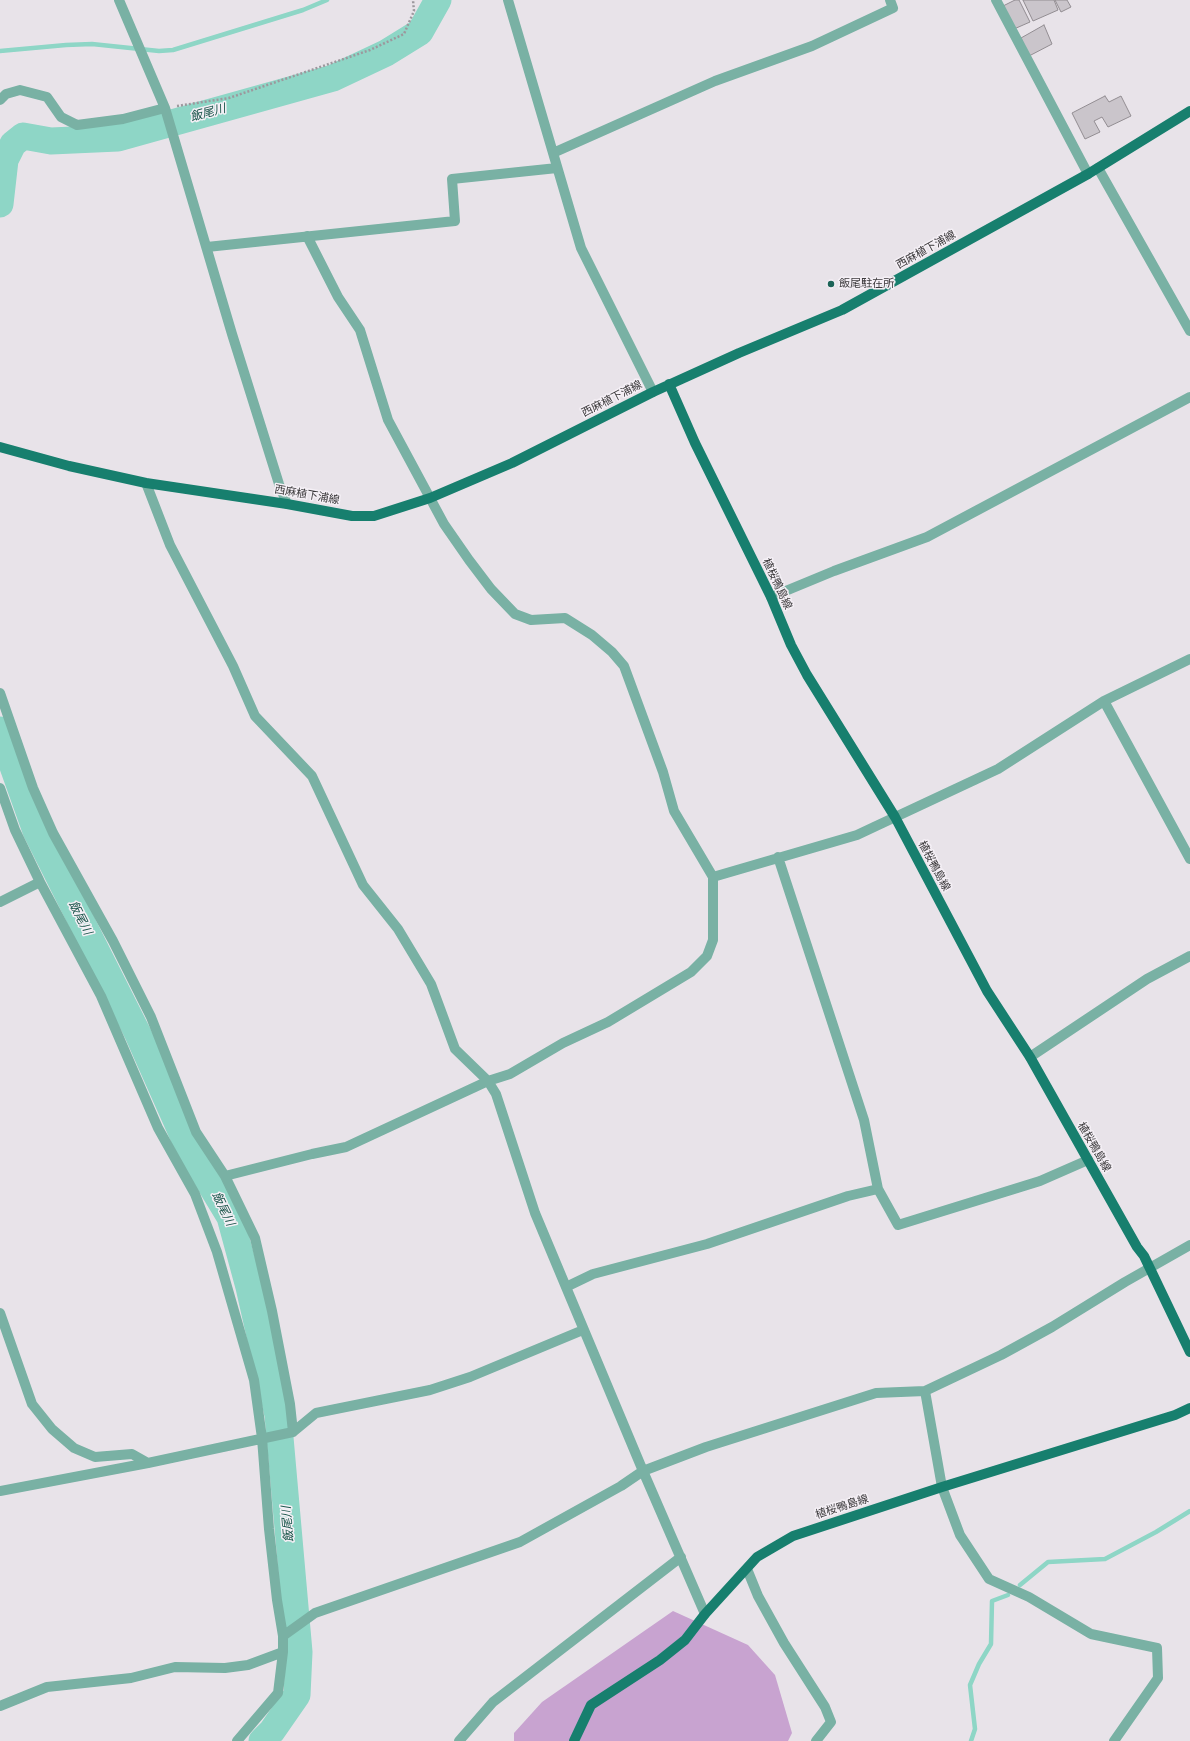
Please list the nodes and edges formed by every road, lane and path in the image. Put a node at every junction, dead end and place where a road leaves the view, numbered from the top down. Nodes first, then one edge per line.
1 (118, 0) edge
2 (413, 0) edge
3 (508, 0) edge
4 (890, 0) edge
5 (996, 0) edge
6 (0, 100) edge
7 (165, 108) junction
8 (1190, 111) edge
9 (553, 153) junction
10 (557, 168) junction
11 (1098, 168) junction
12 (1088, 174) junction
13 (307, 236) junction
14 (207, 247) junction
15 (1190, 331) edge
16 (669, 384) junction
17 (653, 392) junction
18 (1190, 397) edge
19 (0, 447) edge
20 (146, 483) junction
21 (430, 498) junction
22 (287, 504) junction
23 (771, 598) junction
24 (1190, 659) edge
25 (0, 693) edge
26 (1104, 700) junction
27 (0, 788) edge
28 (895, 817) junction
29 (778, 857) junction
30 (1190, 859) edge
31 (713, 876) junction
32 (40, 882) junction
33 (0, 902) edge
34 (1190, 956) edge
35 (1030, 1057) junction
36 (488, 1081) junction
37 (1088, 1160) junction
38 (225, 1176) junction
39 (878, 1189) junction
40 (1190, 1245) edge
41 (1150, 1268) junction
42 (566, 1287) junction
43 (0, 1313) edge
44 (584, 1330) junction
45 (1190, 1352) edge
46 (925, 1391) junction
47 (1190, 1408) edge
48 (293, 1432) junction
49 (262, 1438) junction
50 (148, 1463) junction
51 (643, 1471) junction
52 (942, 1487) junction
53 (0, 1491) edge
54 (681, 1557) junction
55 (747, 1569) junction
56 (705, 1614) junction
57 (283, 1636) junction
58 (283, 1652) junction
59 (0, 1706) edge
60 (236, 1741) edge
61 (460, 1741) edge
62 (574, 1741) edge
63 (816, 1741) edge
64 (1114, 1741) edge

1 - 7 street
2 - 7 path
3 - 9 street
4 - 9 street
5 - 12 street
6 - 7 street
7 - 14 street
8 - 11 main road, 西麻植下浦線
9 - 10 street
10 - 13 street
10 - 17 street
11 - 12 main road, 西麻植下浦線
11 - 15 street
12 - 16 main road, 西麻植下浦線
13 - 14 street
13 - 21 street
14 - 22 street
16 - 17 main road, 西麻植下浦線
16 - 23 main road, 植桜鴨島線
17 - 21 main road, 西麻植下浦線
18 - 23 street
19 - 20 main road, 西麻植下浦線
20 - 22 main road, 西麻植下浦線
20 - 36 street
21 - 22 main road, 西麻植下浦線
21 - 31 street
23 - 28 main road, 植桜鴨島線
24 - 26 street
25 - 38 street
26 - 28 street
26 - 30 street
27 - 32 street
28 - 29 street
28 - 35 main road, 植桜鴨島線
29 - 31 street
29 - 39 street
31 - 36 street
32 - 33 street
32 - 49 street
34 - 35 street
35 - 37 main road, 植桜鴨島線
36 - 38 street
36 - 42 street
37 - 39 street
37 - 41 main road, 植桜鴨島線
38 - 48 street
39 - 42 street
40 - 41 street
41 - 45 main road, 植桜鴨島線
41 - 46 street
42 - 44 street
43 - 50 street
44 - 48 street
44 - 51 street
46 - 51 street
46 - 52 street
47 - 52 main road, 植桜鴨島線
48 - 49 street
49 - 50 street
49 - 57 street
50 - 53 street
51 - 54 street
51 - 57 street
52 - 55 main road, 植桜鴨島線
52 - 64 street
54 - 56 street
54 - 61 street
55 - 56 main road, 植桜鴨島線
55 - 63 street
56 - 62 main road, 植桜鴨島線
57 - 58 street
58 - 59 street
58 - 60 street

